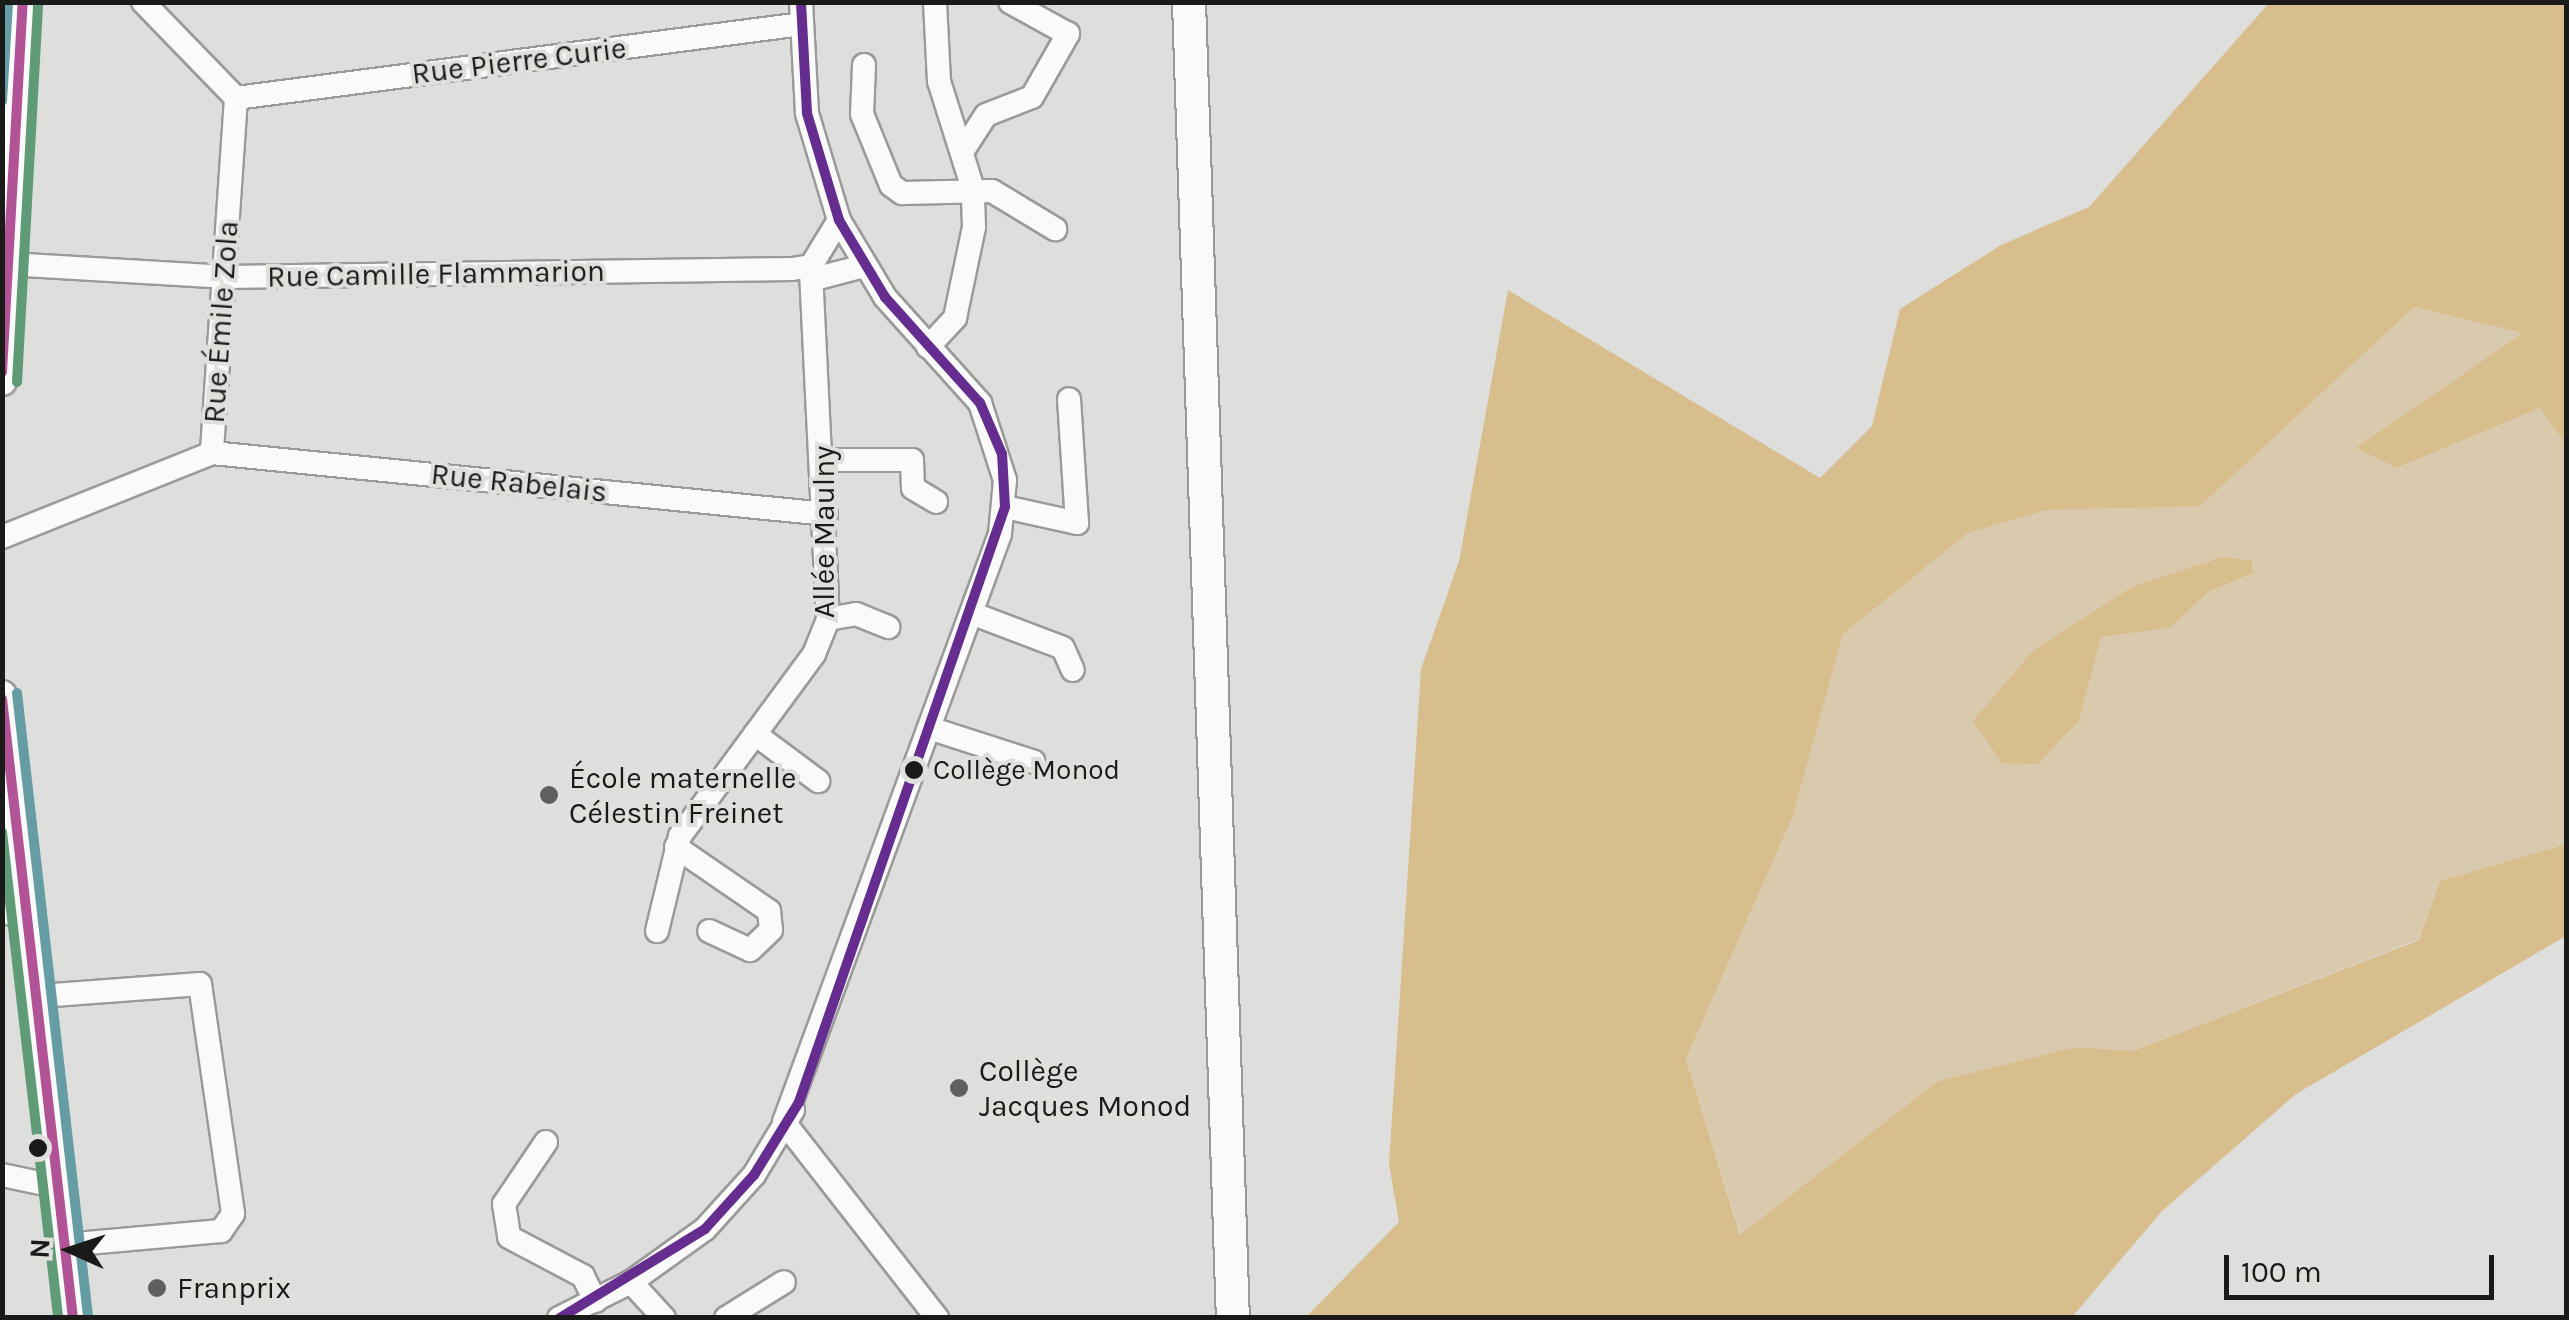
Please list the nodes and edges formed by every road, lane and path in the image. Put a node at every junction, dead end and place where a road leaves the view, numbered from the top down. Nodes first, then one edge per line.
1 (23, 2) edge
2 (143, 2) edge
3 (935, 2) edge
4 (1010, 2) edge
5 (1190, 2) edge
6 (1212, 2) edge
7 (801, 14) edge
8 (864, 65) dead end
9 (236, 98) junction
10 (962, 152) junction
11 (973, 196) junction
12 (839, 220) junction
13 (1054, 229) dead end
14 (8, 264) junction
15 (864, 266) junction
16 (815, 272) junction
17 (224, 277) junction
18 (928, 347) junction
19 (2, 381) edge
20 (1069, 399) dead end
21 (212, 453) junction
22 (826, 460) junction
23 (936, 502) dead end
24 (1004, 507) junction
25 (826, 514) junction
26 (2, 537) edge
27 (971, 614) junction
28 (828, 619) junction
29 (888, 627) dead end
30 (1073, 670) dead end
31 (2, 695) edge
32 (929, 728) junction
33 (755, 734) junction
34 (1034, 762) dead end
35 (818, 781) dead end
36 (676, 846) junction
37 (2, 911) edge
38 (32, 921) junction
39 (709, 930) dead end
40 (658, 931) dead end
41 (40, 996) junction
42 (784, 1122) junction
43 (546, 1142) dead end
44 (2, 1175) edge
45 (58, 1187) junction
46 (65, 1244) junction
47 (631, 1282) junction
48 (784, 1282) dead end
49 (596, 1301) junction
50 (73, 1318) edge
51 (558, 1318) edge
52 (664, 1318) edge
53 (726, 1318) edge
54 (937, 1318) edge
55 (1233, 1318) edge
56 (1255, 1318) edge

1 - 14 main road
2 - 9 street
3 - 10 street
4 - 10 street
5 - 55 highway
6 - 56 highway
7 - 9 street, Rue Pierre Curie
7 - 12 street
8 - 11 street
9 - 17 street, Rue Émile Zola
10 - 11 street
11 - 13 street
11 - 18 street
12 - 15 street
12 - 16 street
14 - 17 street, Rue Camille Flammarion
14 - 19 main road
15 - 16 street, Rue Camille Flammarion
15 - 18 street
16 - 17 street, Rue Camille Flammarion
16 - 22 street, Allée Maulny
17 - 21 street, Rue Émile Zola
18 - 24 street
20 - 24 street
21 - 25 street, Rue Rabelais
21 - 26 street, Rue Émile Zola
22 - 23 street
22 - 25 street, Allée Maulny
24 - 27 street
25 - 28 street, Allée Maulny
27 - 30 street
27 - 32 street
28 - 29 street
28 - 33 street, Allée Maulny
31 - 38 main road
32 - 34 street
32 - 42 street
33 - 35 street
33 - 36 street, Allée Maulny
36 - 39 street
36 - 40 street, Allée Maulny
37 - 38 street
38 - 41 main road
41 - 45 main road
41 - 46 street
42 - 47 street
42 - 54 street
43 - 49 street
44 - 45 street
45 - 46 main road
46 - 50 main road
47 - 49 street
47 - 52 street
48 - 53 street
49 - 51 street

